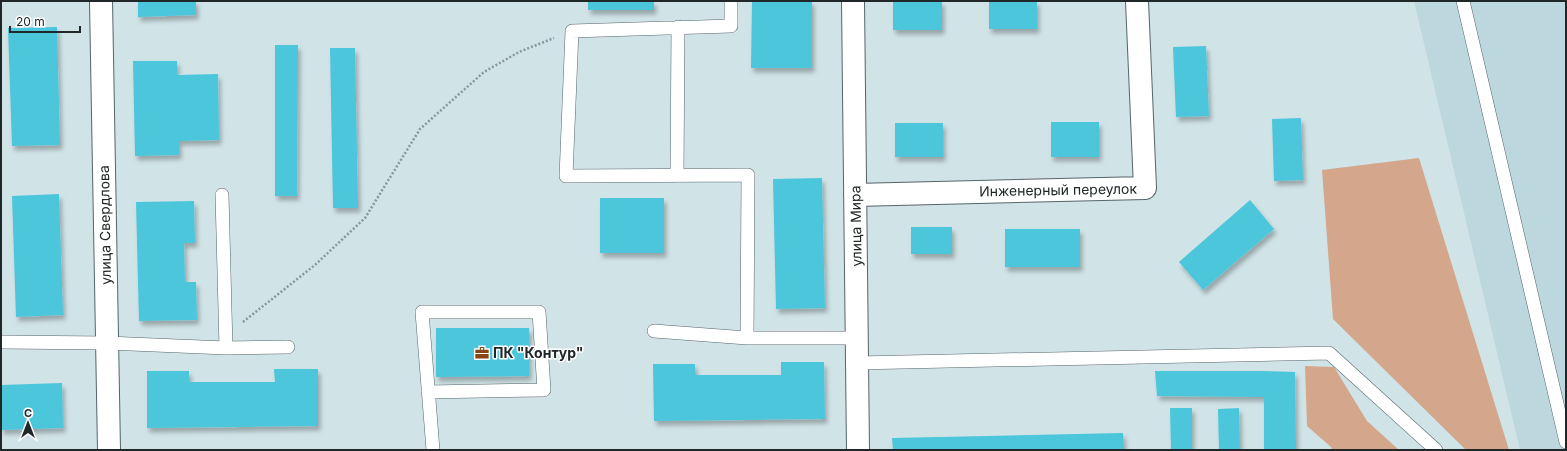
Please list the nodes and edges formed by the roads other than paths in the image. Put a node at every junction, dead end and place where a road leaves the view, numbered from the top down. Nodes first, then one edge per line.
1 (101, 1) edge
2 (731, 1) edge
3 (853, 1) edge
4 (1137, 1) edge
5 (1462, 1) edge
6 (678, 27) junction
7 (677, 176) junction
8 (222, 194) dead end
9 (855, 194) junction
10 (654, 331) dead end
11 (747, 338) junction
12 (857, 338) junction
13 (1, 342) edge
14 (107, 342) junction
15 (226, 342) junction
16 (288, 347) dead end
17 (857, 363) junction
18 (428, 392) junction
19 (1566, 442) edge
20 (109, 450) edge
21 (433, 450) edge
22 (858, 450) edge
23 (1436, 450) edge

1 - 14 street, улица Свердлова
2 - 6 lane
3 - 9 street, улица Мира
4 - 9 street, Инженерный переулок
5 - 19 lane
6 - 7 lane
6 - 7 lane
7 - 11 lane
8 - 15 lane
9 - 12 street, улица Мира
10 - 11 lane
11 - 12 lane
12 - 17 street, улица Мира
13 - 14 lane
14 - 15 lane
14 - 20 street, улица Свердлова
15 - 16 lane
17 - 22 street, улица Мира
17 - 23 lane
18 - 18 lane
18 - 21 lane

